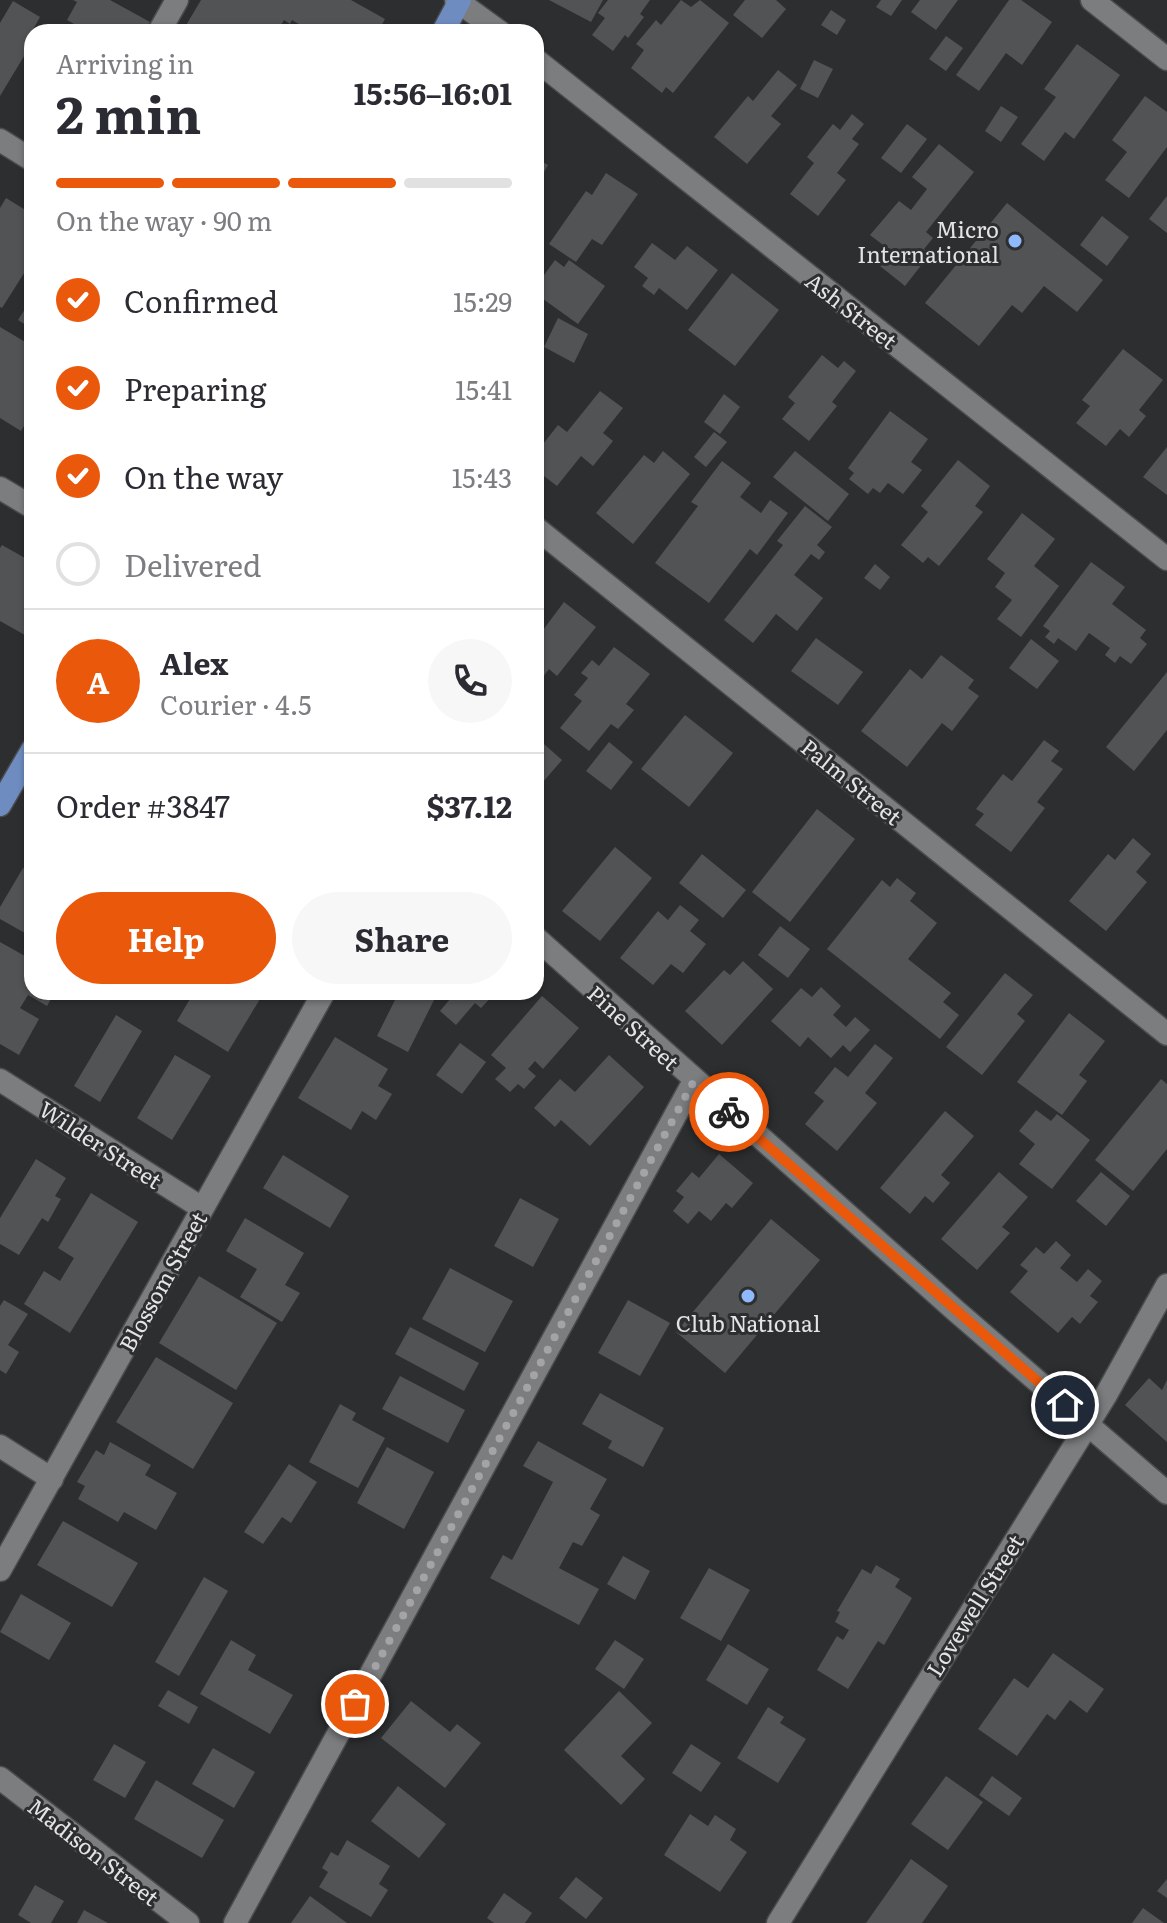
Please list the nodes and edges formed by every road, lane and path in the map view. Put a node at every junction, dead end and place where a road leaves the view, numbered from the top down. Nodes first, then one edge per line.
1 (177, 0) edge
2 (1092, 0) edge
3 (459, 1) edge
4 (164, 24) edge
5 (447, 24) edge
6 (489, 24) edge
7 (1167, 59) edge
8 (544, 66) edge
9 (0, 140) edge
10 (24, 155) edge
11 (0, 488) edge
12 (24, 502) edge
13 (544, 534) edge
14 (1167, 559) edge
15 (24, 764) edge
16 (0, 805) edge
17 (544, 945) edge
18 (319, 1000) edge
19 (1167, 1034) edge
20 (0, 1080) edge
21 (694, 1081) junction
22 (202, 1208) junction
23 (1167, 1285) edge
24 (1087, 1424) junction
25 (0, 1446) edge
26 (52, 1479) junction
27 (1167, 1493) edge
28 (0, 1570) edge
29 (0, 1778) edge
30 (188, 1923) edge
31 (235, 1923) edge
32 (778, 1923) edge

1 - 4 street
2 - 7 street
3 - 5 main road
3 - 6 street
8 - 14 street, Ash Street
9 - 10 street
11 - 12 street
13 - 19 street, Palm Street
15 - 16 main road
17 - 21 street, Pine Street
18 - 22 street, Blossom Street
20 - 22 street, Wilder Street
21 - 24 street, Pine Street
21 - 31 street
22 - 26 street, Blossom Street
23 - 24 street, Lovewell Street
24 - 27 street, Pine Street
24 - 32 street, Lovewell Street
25 - 26 street
26 - 28 street, Blossom Street
29 - 30 street, Madison Street

